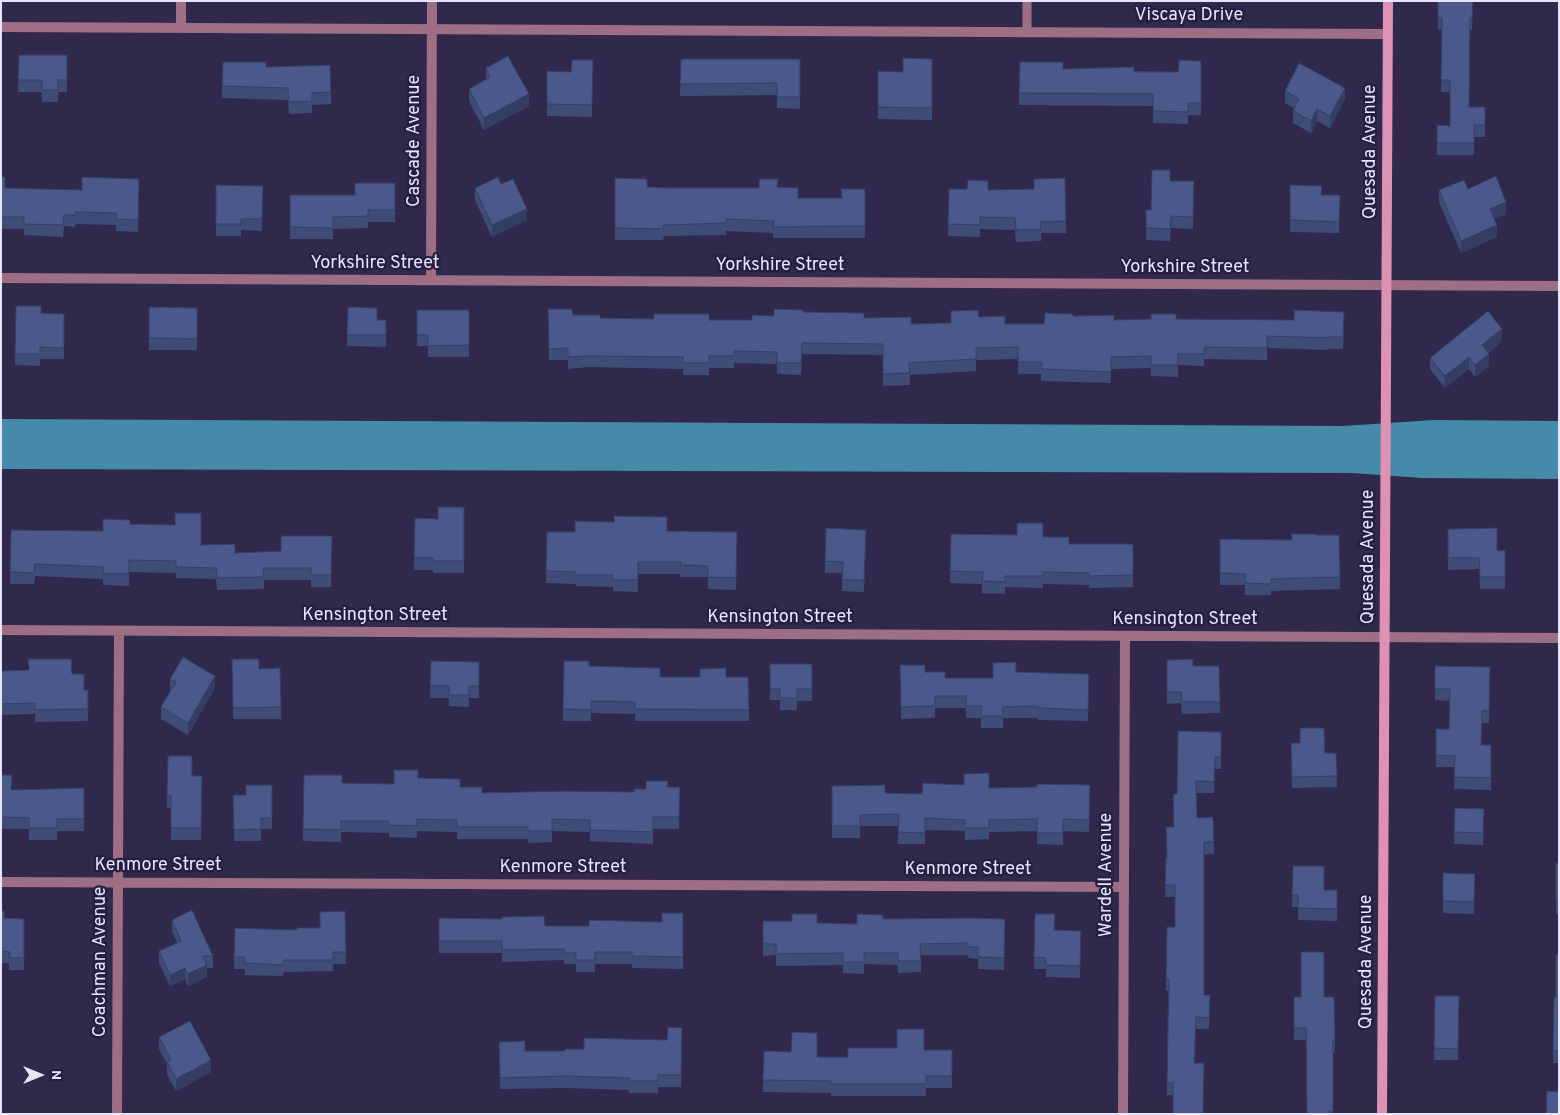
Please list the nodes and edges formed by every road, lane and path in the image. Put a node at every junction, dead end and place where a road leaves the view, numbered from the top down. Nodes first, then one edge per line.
1 (181, 1) edge
2 (432, 1) edge
3 (1026, 1) edge
4 (1388, 1) edge
5 (1, 27) edge
6 (181, 28) junction
7 (432, 29) junction
8 (1027, 32) junction
9 (1387, 34) junction
10 (1, 278) edge
11 (431, 280) junction
12 (1386, 285) junction
13 (1559, 286) edge
14 (1, 630) edge
15 (119, 631) junction
16 (1125, 636) junction
17 (1385, 637) junction
18 (1559, 638) edge
19 (1, 882) edge
20 (118, 882) junction
21 (1124, 887) junction
22 (117, 1114) edge
23 (1122, 1114) edge
24 (1382, 1114) edge

1 - 6 street
2 - 7 street, Cascade Avenue
3 - 8 lane
4 - 9 street, Quesada Avenue
5 - 6 street, Viscaya Drive
6 - 7 street, Viscaya Drive
7 - 8 street, Viscaya Drive
7 - 11 street, Cascade Avenue
8 - 9 street, Viscaya Drive
9 - 12 street, Quesada Avenue
10 - 11 street, Yorkshire Street
11 - 12 street, Yorkshire Street
12 - 13 street, Yorkshire Street
12 - 17 street, Quesada Avenue
14 - 15 street, Kensington Street
15 - 16 street, Kensington Street
15 - 20 street, Coachman Avenue
16 - 17 street, Kensington Street
16 - 21 street, Wardell Avenue
17 - 18 street, Kensington Street
17 - 24 street, Quesada Avenue
19 - 20 street, Kenmore Street
20 - 21 street, Kenmore Street
20 - 22 street, Coachman Avenue
21 - 23 street, Wardell Avenue

